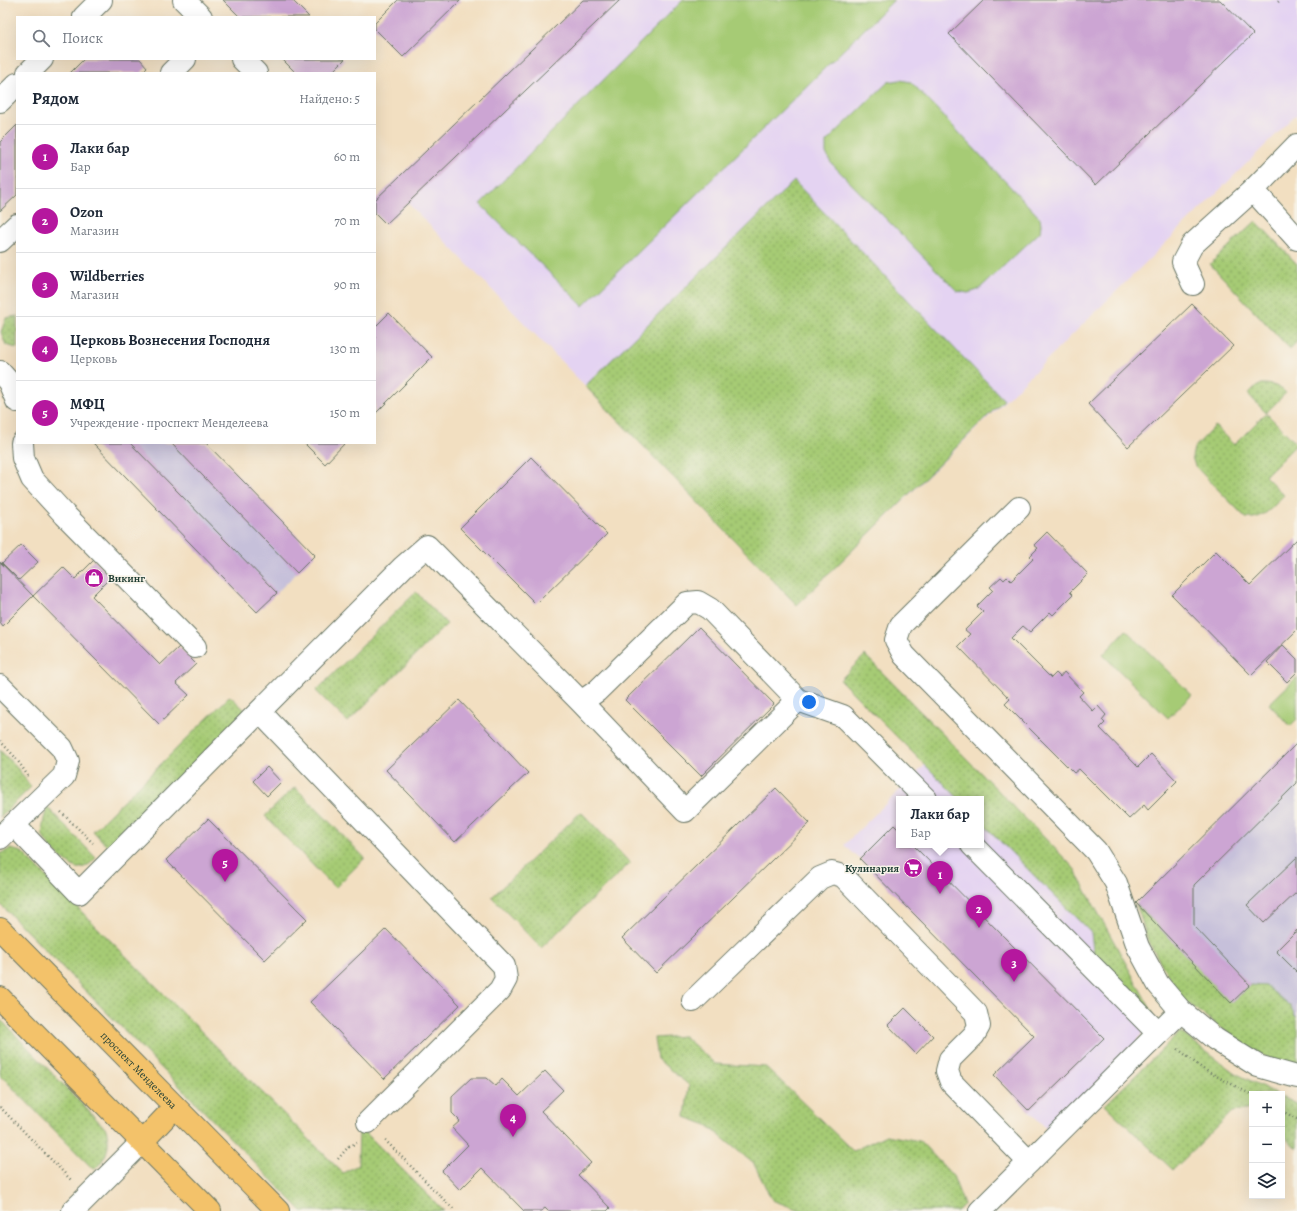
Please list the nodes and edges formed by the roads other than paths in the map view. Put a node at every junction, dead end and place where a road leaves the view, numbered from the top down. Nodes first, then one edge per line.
1 (101, 0) edge
2 (184, 0) edge
3 (85, 16) edge
4 (200, 16) edge
5 (41, 60) edge
6 (184, 60) edge
7 (243, 60) edge
8 (29, 72) edge
9 (172, 72) edge
10 (255, 72) edge
11 (16, 85) edge
12 (0, 101) edge
13 (1297, 145) edge
14 (1253, 190) junction
15 (16, 226) edge
16 (1297, 239) edge
17 (0, 241) edge
18 (1193, 284) dead end
19 (0, 372) edge
20 (16, 399) edge
21 (22, 444) edge
22 (1019, 508) dead end
23 (195, 647) dead end
24 (0, 686) edge
25 (798, 700) junction
26 (581, 702) junction
27 (260, 712) junction
28 (923, 796) edge
29 (7, 831) edge
30 (975, 848) edge
31 (0, 929) edge
32 (0, 998) edge
33 (693, 1001) dead end
34 (1181, 1011) junction
35 (1158, 1033) junction
36 (1297, 1077) edge
37 (176, 1107) junction
38 (365, 1132) road end
39 (142, 1142) junction
40 (1029, 1162) junction
41 (80, 1204) edge
42 (210, 1211) edge
43 (278, 1211) edge
44 (980, 1211) edge

1 - 3 lane
2 - 4 lane
5 - 8 lane
6 - 9 lane
7 - 10 lane
11 - 12 lane
13 - 14 lane
14 - 16 lane
14 - 18 lane
15 - 17 lane
19 - 20 lane
21 - 23 lane
22 - 34 lane
24 - 29 lane
25 - 26 lane
25 - 26 lane
25 - 28 lane
26 - 27 lane
27 - 29 lane
27 - 38 lane
30 - 35 lane
31 - 37 main road, проспект Менделеева
32 - 39 main road
33 - 40 lane
34 - 35 lane
34 - 36 lane
35 - 40 lane
37 - 39 main road
37 - 43 main road, проспект Менделеева
39 - 41 lane
39 - 42 main road
40 - 44 lane

